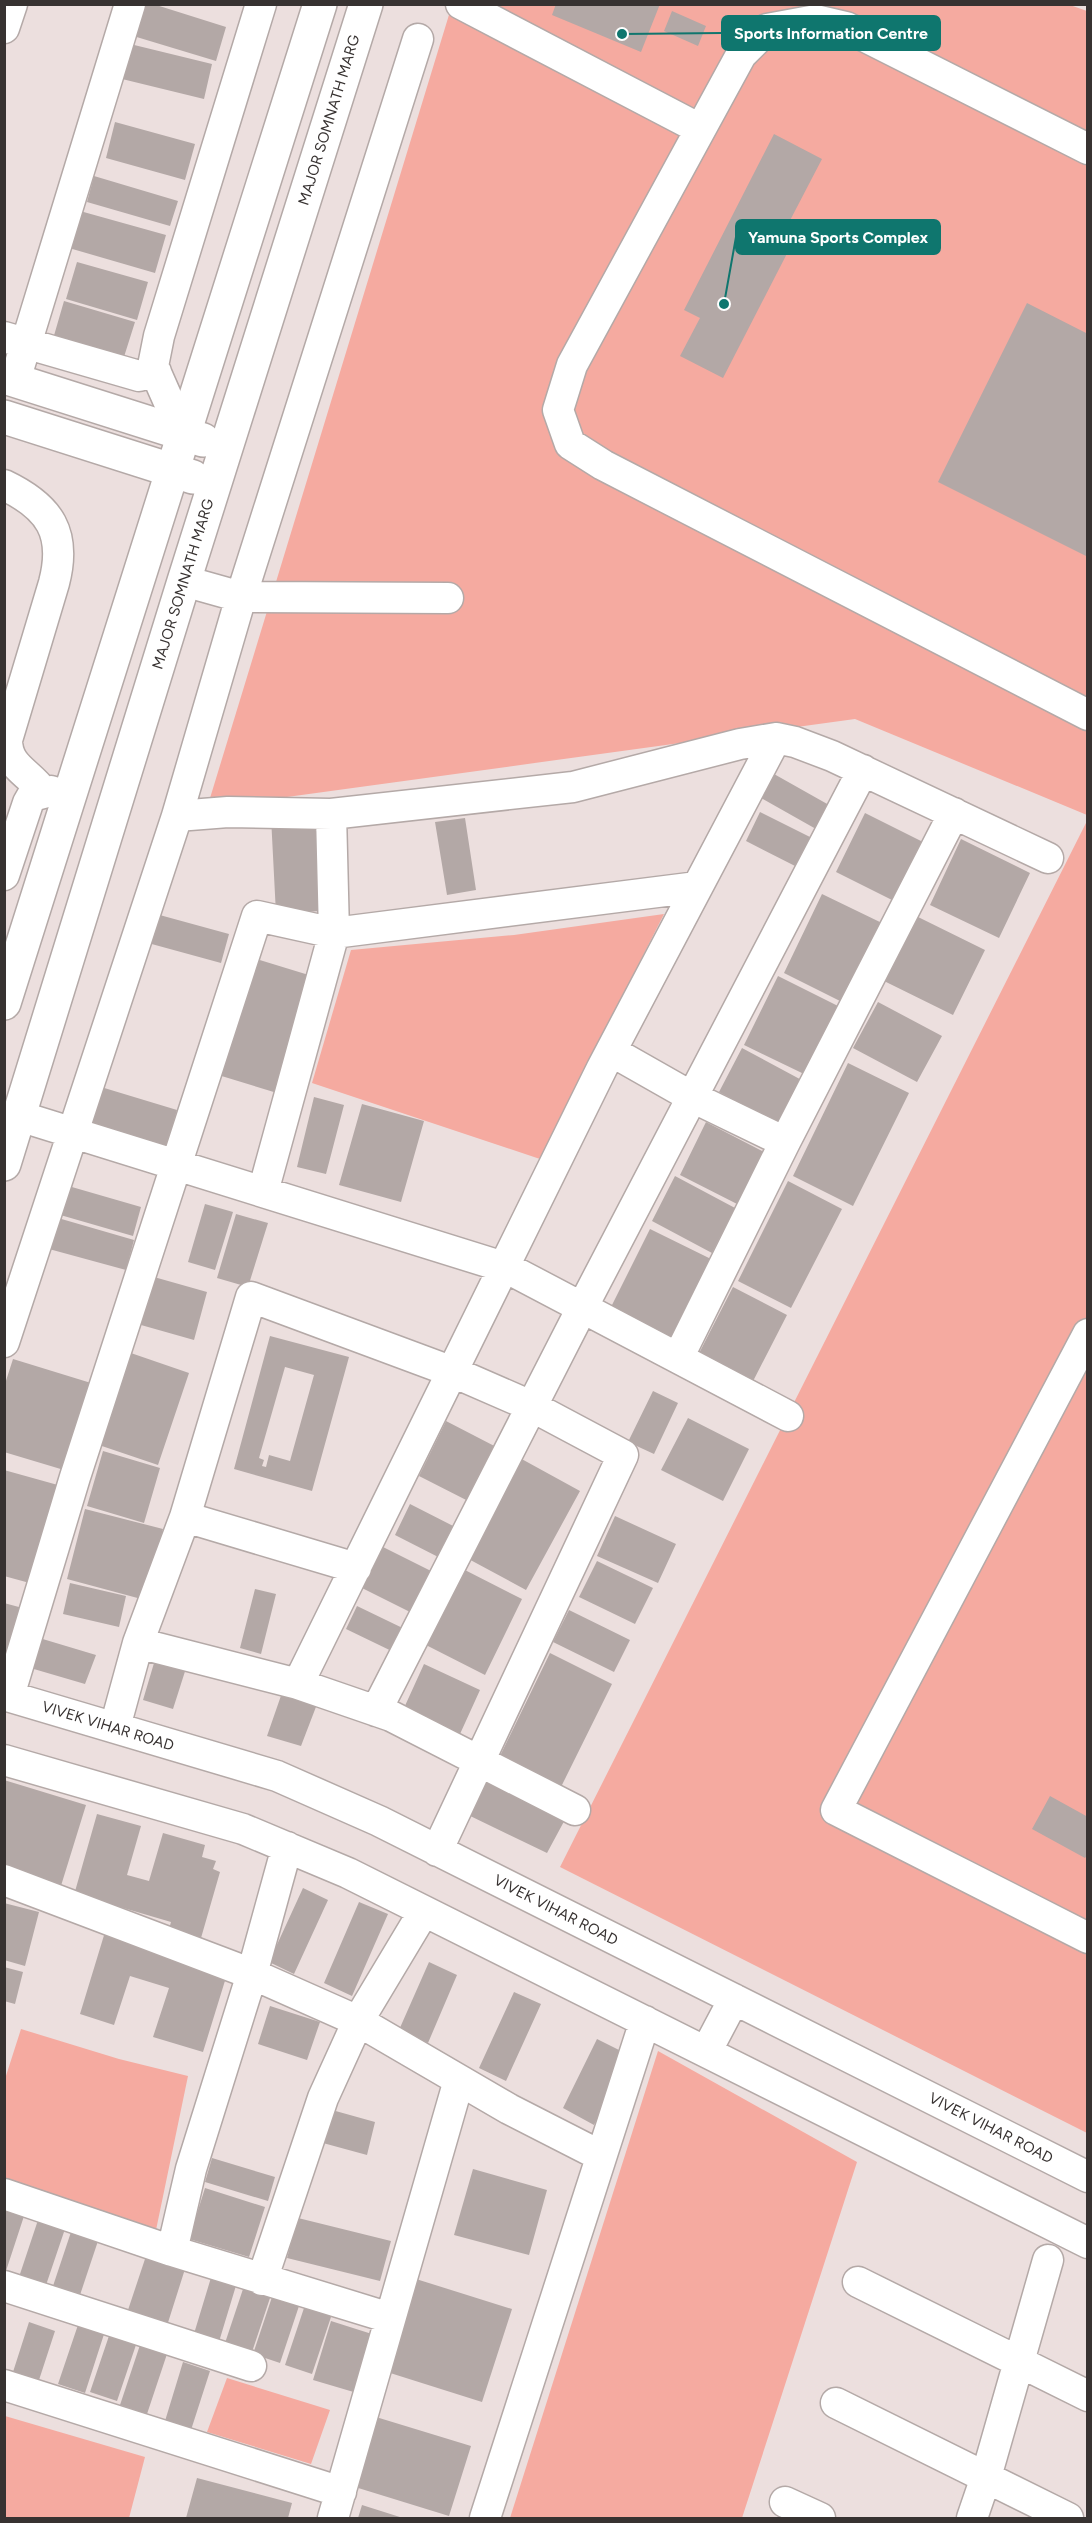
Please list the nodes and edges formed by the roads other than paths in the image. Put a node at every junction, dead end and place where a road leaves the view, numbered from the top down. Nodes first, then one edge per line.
1 (12, 4) edge
2 (130, 4) edge
3 (261, 4) edge
4 (320, 4) edge
5 (366, 4) edge
6 (461, 4) edge
7 (4, 28) edge
8 (418, 39) dead end
9 (700, 129) junction
10 (1088, 149) edge
11 (15, 341) edge
12 (156, 372) junction
13 (10, 378) edge
14 (4, 417) edge
15 (183, 434) junction
16 (226, 447) junction
17 (171, 470) junction
18 (215, 484) junction
19 (4, 485) edge
20 (184, 581) junction
21 (241, 597) junction
22 (448, 598) dead end
23 (1088, 715) edge
24 (776, 738) junction
25 (863, 770) junction
26 (56, 794) junction
27 (954, 813) junction
28 (331, 814) junction
29 (177, 816) junction
30 (1048, 858) dead end
31 (4, 875) edge
32 (697, 887) junction
33 (334, 933) junction
34 (4, 1004) edge
35 (611, 1051) junction
36 (692, 1097) junction
37 (19, 1116) junction
38 (73, 1133) junction
39 (785, 1142) junction
40 (4, 1164) edge
41 (176, 1165) junction
42 (262, 1192) junction
43 (504, 1268) junction
44 (582, 1308) junction
45 (1088, 1334) edge
46 (4, 1342) edge
47 (678, 1358) junction
48 (453, 1372) junction
49 (531, 1406) junction
50 (789, 1416) dead end
51 (186, 1517) junction
52 (356, 1568) junction
53 (138, 1643) junction
54 (298, 1684) junction
55 (7, 1695) edge
56 (376, 1711) junction
57 (115, 1727) junction
58 (4, 1760) edge
59 (479, 1762) junction
60 (575, 1810) dead end
61 (287, 1847) junction
62 (437, 1851) junction
63 (4, 1880) edge
64 (424, 1911) junction
65 (1088, 1938) edge
66 (252, 1974) junction
67 (734, 1999) junction
68 (358, 2021) junction
69 (645, 2021) junction
70 (706, 2052) junction
71 (459, 2080) junction
72 (601, 2156) junction
73 (1088, 2177) edge
74 (4, 2194) edge
75 (1088, 2243) edge
76 (172, 2251) junction
77 (1048, 2260) dead end
78 (262, 2280) junction
79 (858, 2282) dead end
80 (4, 2286) edge
81 (390, 2318) junction
82 (1018, 2362) junction
83 (251, 2366) dead end
84 (4, 2385) edge
85 (1088, 2396) edge
86 (836, 2403) dead end
87 (986, 2477) junction
88 (785, 2502) dead end
89 (337, 2505) edge
90 (485, 2518) edge
91 (820, 2518) edge
92 (972, 2518) edge
93 (1068, 2518) edge

1 - 7 street
2 - 11 street
3 - 12 street
4 - 15 main road
5 - 16 main road, MAJOR SOMNATH MARG
6 - 9 street
8 - 21 street
9 - 10 street
9 - 23 street
11 - 12 street
11 - 13 street
12 - 15 street
13 - 15 main road
14 - 17 main road
15 - 16 main road
15 - 17 main road
16 - 18 main road, MAJOR SOMNATH MARG
17 - 18 main road
17 - 26 main road
18 - 20 main road, MAJOR SOMNATH MARG
19 - 26 street
20 - 21 street
20 - 37 main road, MAJOR SOMNATH MARG
21 - 22 street
21 - 29 street
24 - 25 street
24 - 28 street
24 - 32 street
25 - 27 street
25 - 36 street
26 - 31 street
26 - 34 main road
27 - 30 street
27 - 39 street
28 - 29 street
28 - 33 street
29 - 38 street
32 - 33 street
32 - 35 street
33 - 41 street
33 - 42 street
35 - 36 street
35 - 43 street
36 - 39 street
36 - 44 street
37 - 38 street
37 - 40 main road, MAJOR SOMNATH MARG
38 - 41 street
38 - 46 street
39 - 47 street
41 - 42 street
41 - 55 street
42 - 43 street
43 - 44 street
43 - 48 street
44 - 47 street
44 - 49 street
45 - 65 street
47 - 50 street
48 - 49 street
48 - 51 street
48 - 52 street
49 - 56 street
49 - 59 street
51 - 52 street
51 - 53 street
52 - 54 street
53 - 54 street
53 - 57 street
54 - 56 street
55 - 57 street, VIVEK VIHAR ROAD
56 - 59 street
57 - 62 street, VIVEK VIHAR ROAD
58 - 61 street
59 - 60 street
59 - 62 street
61 - 64 street
61 - 66 street
62 - 67 street, VIVEK VIHAR ROAD
63 - 66 street
64 - 68 street
64 - 69 street
66 - 68 street
66 - 76 street
67 - 70 street
67 - 73 street, VIVEK VIHAR ROAD
68 - 71 street
68 - 78 street
69 - 70 street
69 - 72 street
70 - 75 street
71 - 72 street
71 - 81 street
72 - 90 street
74 - 76 street
76 - 78 street
77 - 82 street
78 - 81 street
79 - 82 street
80 - 83 street
81 - 89 street
82 - 85 street
82 - 87 street
84 - 89 street
86 - 87 street
87 - 92 street
87 - 93 street
88 - 91 street

